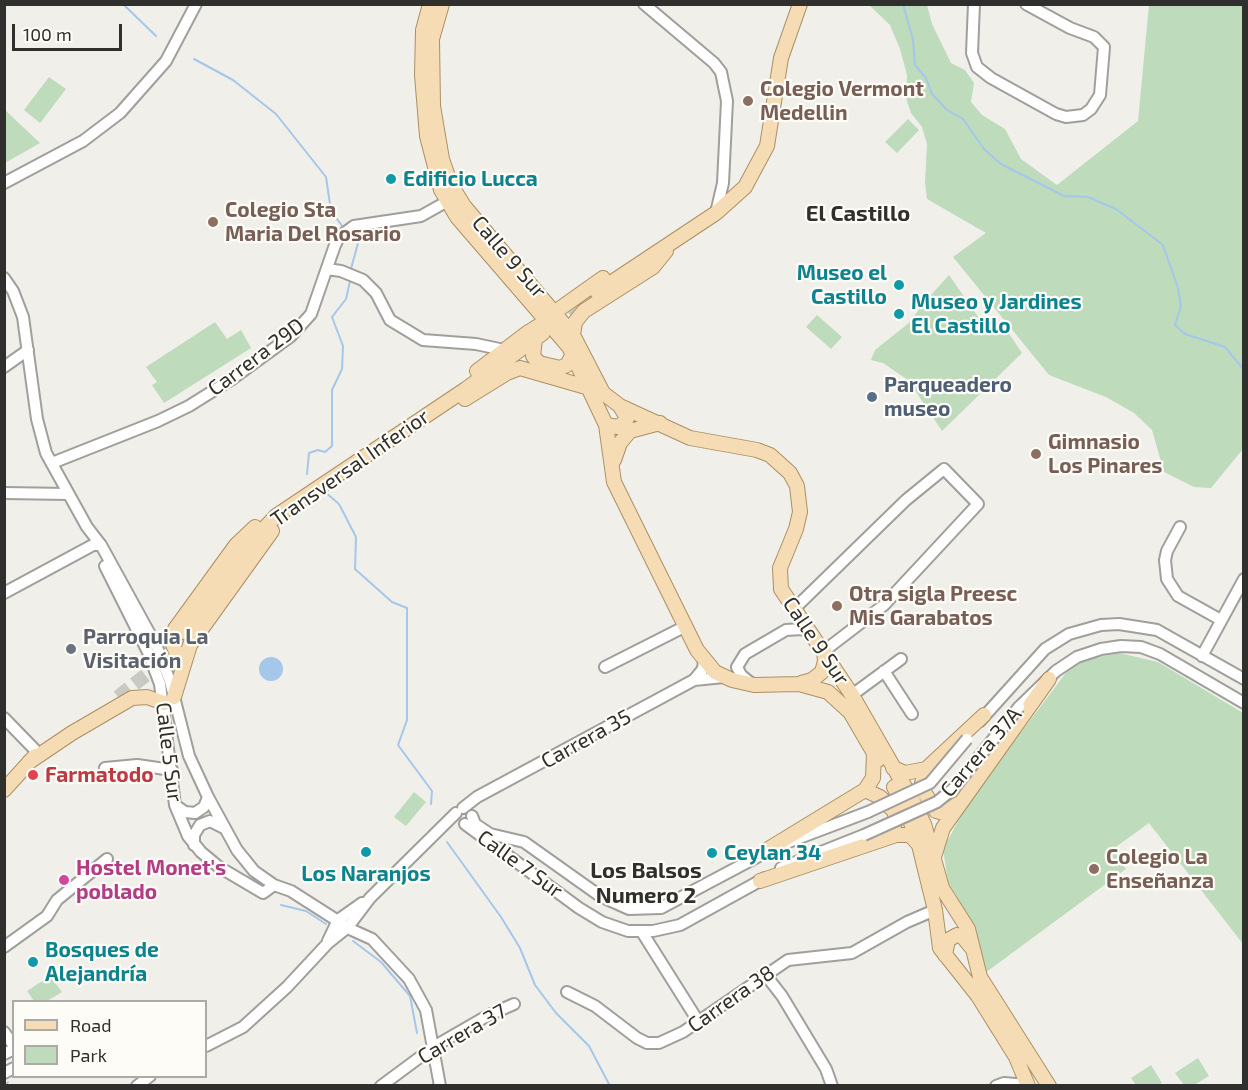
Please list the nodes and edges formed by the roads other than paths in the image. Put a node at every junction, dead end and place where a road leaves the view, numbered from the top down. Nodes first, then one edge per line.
1 (196, 4) edge
2 (430, 4) edge
3 (442, 4) edge
4 (644, 4) edge
5 (800, 4) edge
6 (974, 4) edge
7 (1026, 4) edge
8 (4, 183) edge
9 (723, 183) junction
10 (446, 192) junction
11 (740, 194) junction
12 (717, 213) junction
13 (668, 246) junction
14 (327, 269) junction
15 (4, 278) edge
16 (597, 292) tunnel mouth
17 (545, 326) junction
18 (573, 335) junction
19 (28, 350) junction
20 (504, 350) junction
21 (572, 356) junction
22 (4, 367) edge
23 (586, 387) junction
24 (443, 404) junction
25 (620, 406) junction
26 (660, 423) junction
27 (606, 425) junction
28 (51, 463) junction
29 (611, 471) junction
30 (4, 493) edge
31 (68, 494) junction
32 (276, 516) junction
33 (1180, 527) dead end
34 (95, 542) junction
35 (1244, 579) edge
36 (4, 593) edge
37 (794, 610) junction
38 (1221, 620) junction
39 (684, 627) junction
40 (185, 632) tunnel mouth
41 (812, 633) junction
42 (824, 651) junction
43 (1202, 656) junction
44 (901, 659) dead end
45 (704, 660) junction
46 (182, 666) junction
47 (605, 667) dead end
48 (884, 671) junction
49 (724, 677) junction
50 (1048, 679) junction
51 (1244, 679) edge
52 (694, 680) junction
53 (799, 684) junction
54 (754, 685) junction
55 (852, 695) junction
56 (118, 697) tunnel mouth
57 (169, 700) junction
58 (1244, 703) edge
59 (912, 714) dead end
60 (984, 715) junction
61 (4, 718) edge
62 (874, 753) junction
63 (33, 757) junction
64 (105, 768) dead end
65 (893, 768) junction
66 (926, 769) junction
67 (172, 770) junction
68 (4, 790) edge
69 (865, 790) junction
70 (208, 797) junction
71 (963, 800) junction
72 (175, 805) junction
73 (464, 816) junction
74 (225, 828) junction
75 (890, 836) junction
76 (194, 845) junction
77 (919, 845) junction
78 (765, 851) junction
79 (934, 857) junction
80 (107, 859) dead end
81 (760, 881) junction
82 (274, 885) junction
83 (629, 909) joint
84 (935, 910) junction
85 (343, 924) junction
86 (642, 932) junction
87 (4, 947) edge
88 (971, 947) junction
89 (945, 955) junction
90 (762, 976) junction
91 (567, 992) dead end
92 (514, 1004) dead end
93 (698, 1021) junction
94 (4, 1032) edge
95 (12, 1045) edge
96 (207, 1046) edge
97 (435, 1046) junction
98 (1027, 1085) edge
99 (381, 1086) edge
100 (440, 1086) edge
101 (832, 1086) edge
102 (996, 1086) edge
103 (1049, 1086) edge

1 - 8 street
2 - 10 main road
3 - 10 main road
4 - 9 street
5 - 11 main road
6 - 7 street
9 - 11 street
9 - 12 street
10 - 14 street, Carrera 29D
10 - 17 main road, Calle 9 Sur
11 - 12 main road
12 - 13 main road
13 - 16 main road
13 - 17 main road
13 - 18 main road
14 - 20 street
14 - 28 street, Carrera 29D
15 - 19 street, Calle 5 Sur
17 - 18 main road, Calle 9 Sur
17 - 20 main road
17 - 21 main road, Calle 9 Sur
17 - 21 main road
17 - 24 main road, Transversal Inferior
18 - 25 main road, Calle 9 Sur
19 - 22 street
19 - 28 street, Calle 5 Sur
20 - 24 main road
21 - 23 main road, Calle 9 Sur
23 - 24 main road
23 - 27 main road, Calle 9 Sur
24 - 32 main road, Transversal Inferior
25 - 26 main road, Calle 9 Sur
25 - 27 main road
26 - 29 main road
26 - 37 main road, Calle 9 Sur
27 - 29 main road, Calle 9 Sur
28 - 31 street, Calle 5 Sur
29 - 39 main road, Calle 9 Sur
30 - 31 street
31 - 34 street, Calle 5 Sur
32 - 40 main road, Transversal Inferior
32 - 46 main road
32 - 46 main road
33 - 38 street
34 - 36 street
34 - 57 street, Calle 5 Sur
35 - 38 street
37 - 41 main road, Calle 9 Sur
37 - 42 street
38 - 43 street
39 - 45 main road, Calle 9 Sur
39 - 47 street
41 - 42 main road, Calle 9 Sur
41 - 54 street
42 - 53 main road
42 - 55 main road, Calle 9 Sur
43 - 51 street, Carrera 37A
43 - 60 street, Carrera 37A
44 - 48 street
45 - 49 main road, Calle 9 Sur
45 - 52 street
46 - 57 main road
48 - 55 street
48 - 59 street
49 - 52 street, Carrera 35
49 - 54 main road, Calle 9 Sur
50 - 58 street, Carrera 37A
50 - 71 main road
50 - 81 street, Carrera 37A, bridge
52 - 73 street, Carrera 35
53 - 54 main road, Calle 9 Sur
53 - 62 main road, Calle 9 Sur
55 - 65 main road, Calle 9 Sur
56 - 63 main road
57 - 63 main road
57 - 67 street, Calle 5 Sur
57 - 70 street, Calle 5 Sur
60 - 66 main road
60 - 78 street, Carrera 37A, bridge
61 - 63 street
62 - 69 main road
62 - 77 main road, Calle 9 Sur
63 - 68 main road
64 - 67 street
65 - 66 main road
65 - 79 main road, Calle 9 Sur
66 - 71 main road
67 - 72 street, Calle 5 Sur
69 - 75 main road
69 - 78 main road
70 - 72 street
70 - 74 street, Calle 5 Sur
71 - 79 main road
72 - 76 street, Calle 5 Sur
73 - 83 street, Calle 7 Sur
73 - 85 street, Carrera 35
73 - 86 street, Calle 7 Sur
74 - 76 street
74 - 82 street, Calle 5 Sur
75 - 77 main road
75 - 81 main road
76 - 82 street, Calle 5 Sur
77 - 84 main road, Calle 9 Sur
78 - 83 street, Carrera 37A
79 - 88 main road, Calle 9 Sur
80 - 87 street
81 - 86 street, Carrera 37A
82 - 85 street, Calle 5 Sur
84 - 89 main road, Calle 9 Sur
84 - 90 street, Carrera 38
85 - 96 street, Carrera 35
85 - 97 street, Calle 5 Sur
86 - 93 street
88 - 89 main road
88 - 103 main road, Calle 9 Sur
89 - 98 main road, Calle 9 Sur
90 - 93 street, Carrera 38
90 - 101 street
91 - 93 street, Carrera 38
92 - 97 street, Carrera 37
94 - 95 street
97 - 99 street, Carrera 37
97 - 100 street, Calle 5 Sur
98 - 102 street

